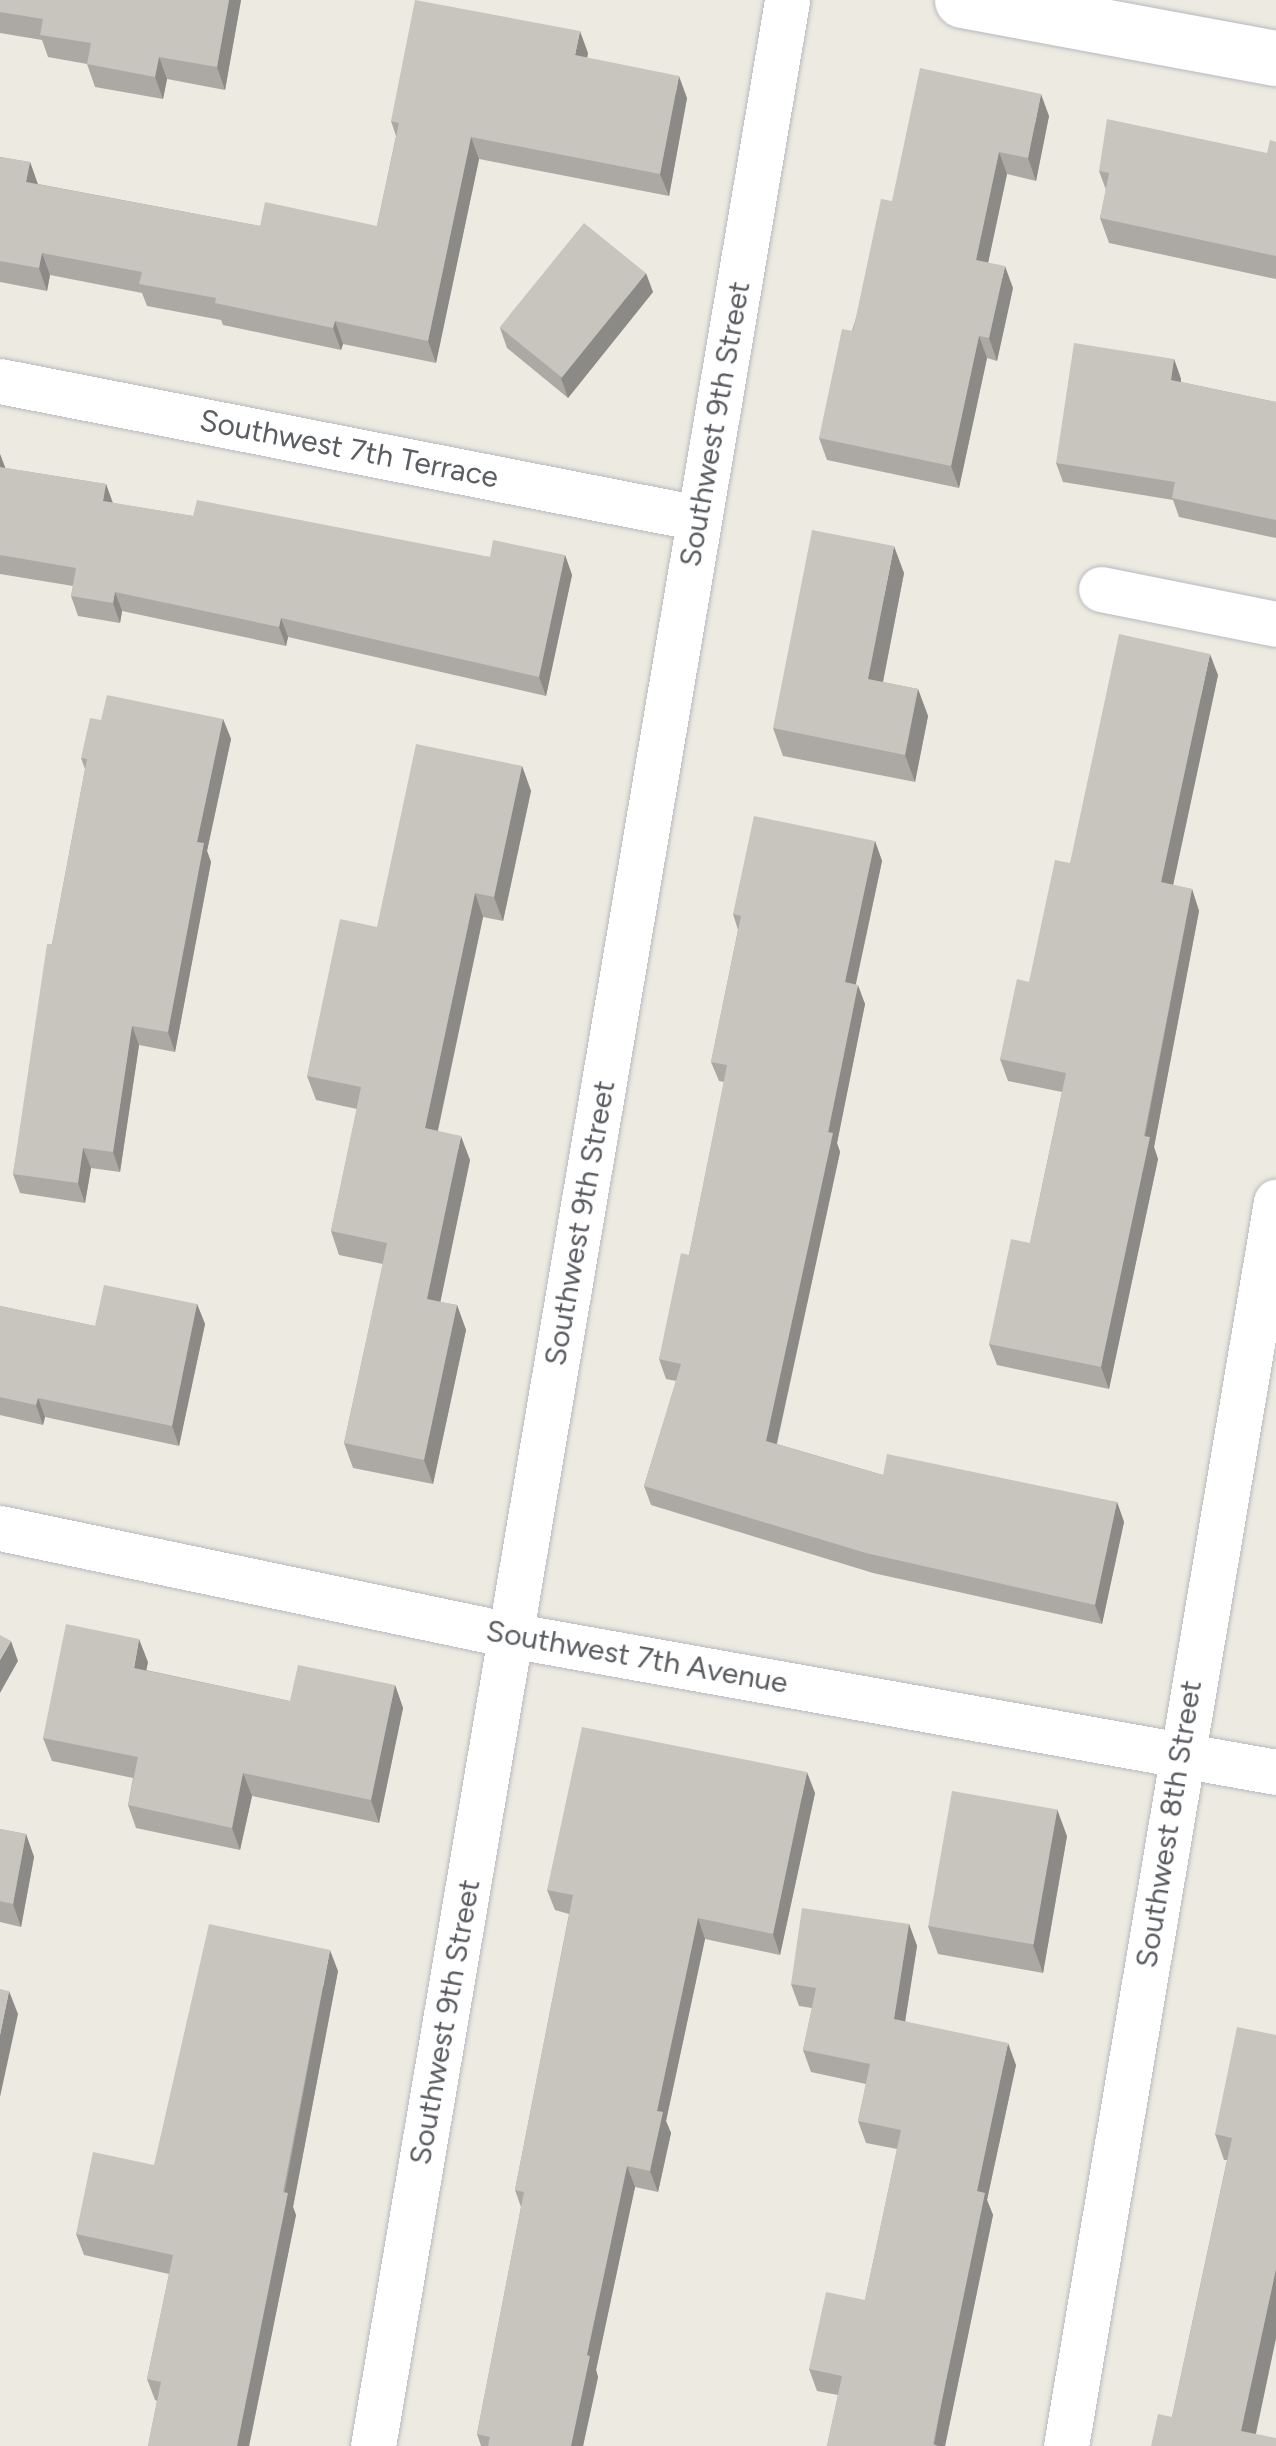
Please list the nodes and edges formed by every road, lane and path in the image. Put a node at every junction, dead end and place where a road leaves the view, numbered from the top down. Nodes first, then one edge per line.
1 (786, 0) edge
2 (962, 0) edge
3 (1138, 16) edge
4 (1276, 58) edge
5 (0, 380) edge
6 (698, 518) junction
7 (1101, 590) dead end
8 (1276, 624) edge
9 (1276, 1202) edge
10 (0, 1528) edge
11 (510, 1635) junction
12 (1180, 1755) junction
13 (1276, 1772) edge
14 (373, 2446) edge
15 (1066, 2446) edge

1 - 6 street, Southwest 9th Street
2 - 3 street
3 - 4 street
5 - 6 street, Southwest 7th Terrace
6 - 11 street, Southwest 9th Street
7 - 8 street
9 - 12 street, Southwest 8th Street
10 - 11 street, Southwest 7th Avenue
11 - 12 street, Southwest 7th Avenue
11 - 14 street, Southwest 9th Street
12 - 13 street, Southwest 7th Avenue
12 - 15 street, Southwest 8th Street

